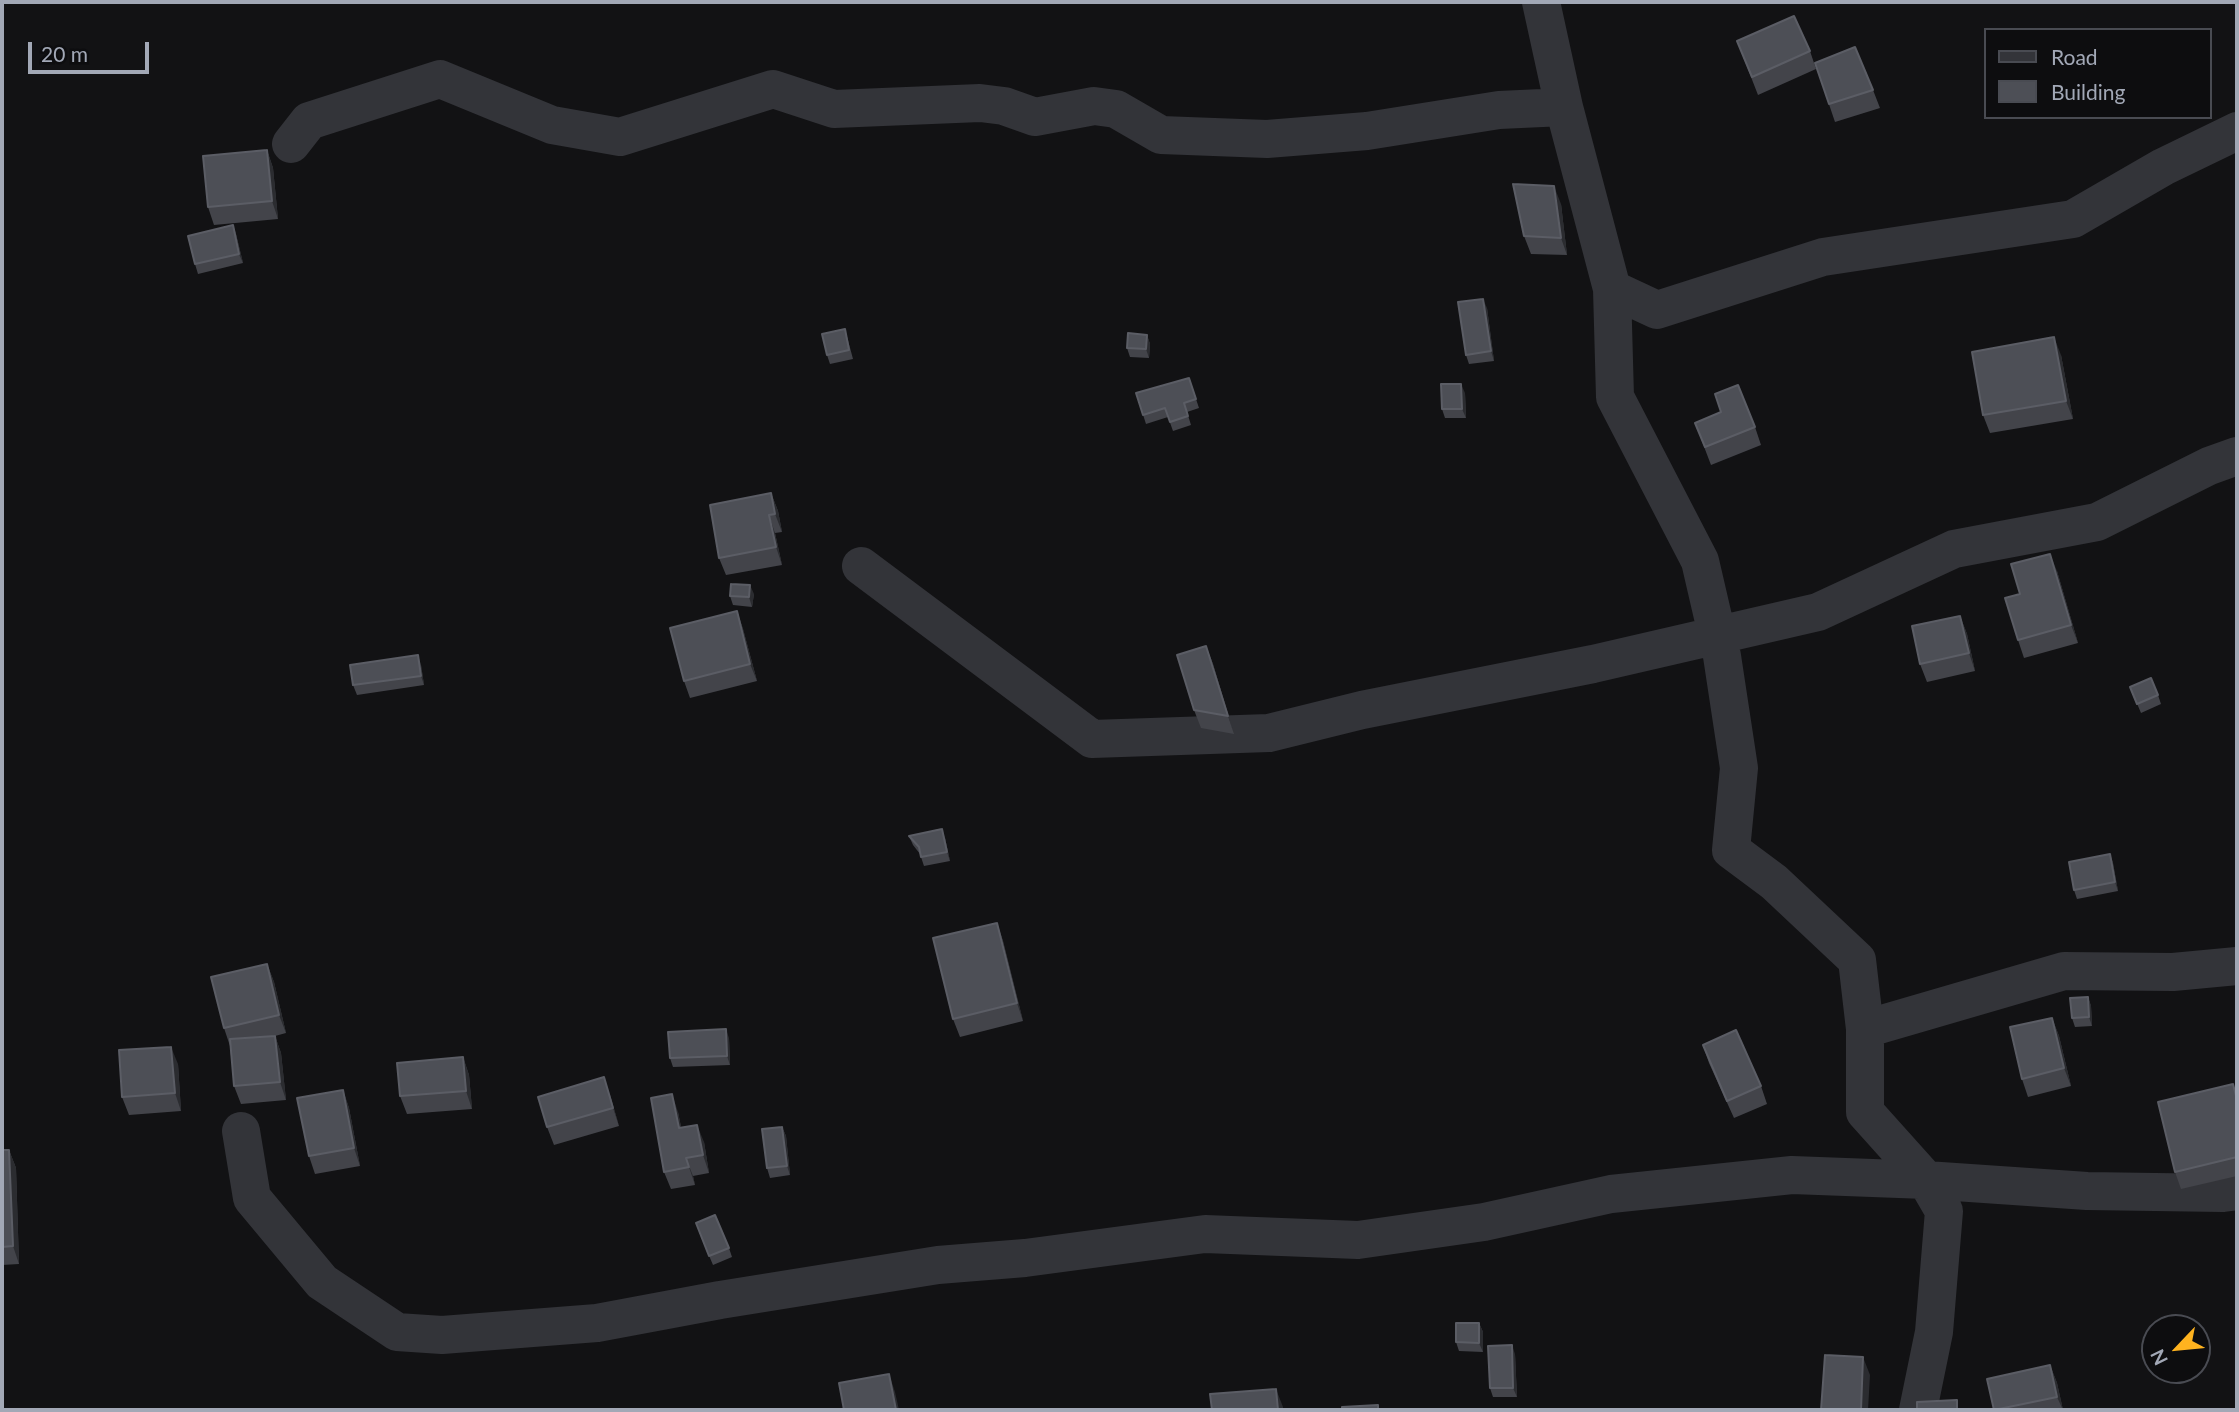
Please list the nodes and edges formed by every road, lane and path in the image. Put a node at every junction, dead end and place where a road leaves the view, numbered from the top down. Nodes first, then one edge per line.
1 (1541, 2) edge
2 (1564, 107) junction
3 (2237, 131) edge
4 (291, 144) dead end
5 (1612, 289) junction
6 (2237, 456) edge
7 (861, 566) dead end
8 (1717, 636) junction
9 (2237, 965) edge
10 (1865, 1029) junction
11 (241, 1130) dead end
12 (1926, 1181) junction
13 (2237, 1191) edge
14 (1918, 1410) edge

1 - 2 street
2 - 4 street
2 - 5 street
3 - 5 street
5 - 8 street
6 - 8 street
7 - 8 street
8 - 10 street
9 - 10 street
10 - 12 street
11 - 12 street
12 - 13 street
12 - 14 street

